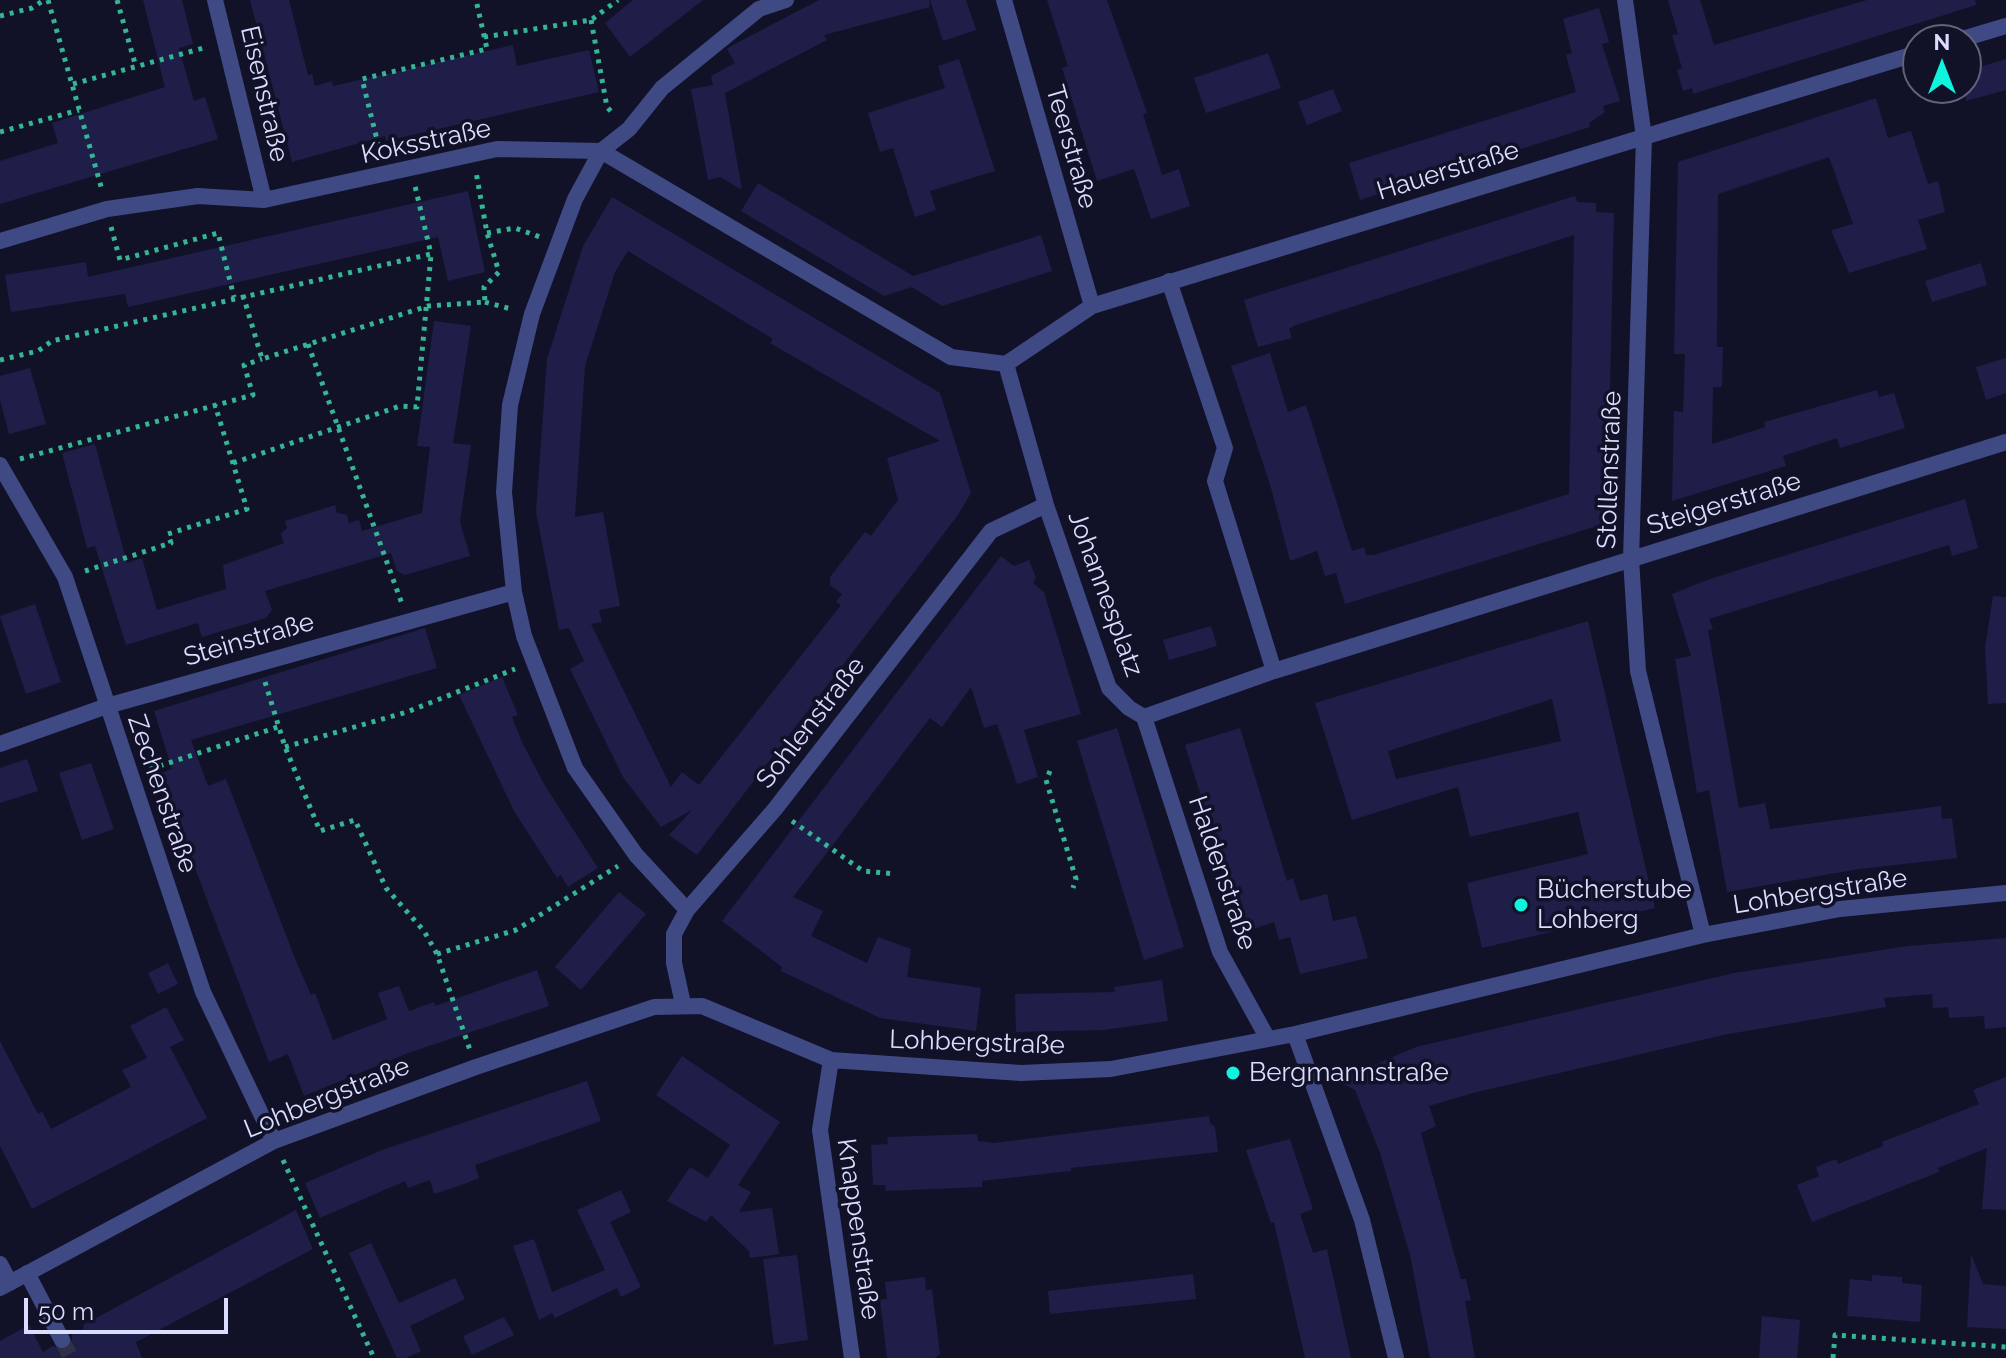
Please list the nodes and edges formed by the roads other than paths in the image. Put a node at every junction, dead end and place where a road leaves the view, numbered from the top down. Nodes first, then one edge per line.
1 (215, 0) edge
2 (786, 0) edge
3 (1004, 0) edge
4 (1625, 0) edge
5 (2006, 26) edge
6 (1982, 33) edge
7 (1902, 58) edge
8 (1644, 137) junction
9 (601, 151) junction
10 (264, 200) junction
11 (0, 241) edge
12 (1169, 281) junction
13 (1092, 306) junction
14 (1006, 364) junction
15 (2006, 442) edge
16 (0, 465) edge
17 (1046, 505) junction
18 (1631, 559) junction
19 (514, 592) junction
20 (1274, 671) junction
21 (107, 706) junction
22 (1144, 717) junction
23 (0, 744) edge
24 (2006, 893) edge
25 (687, 910) junction
26 (1703, 935) junction
27 (683, 1004) junction
28 (1295, 1034) junction
29 (1268, 1039) junction
30 (831, 1060) junction
31 (274, 1141) junction
32 (0, 1264) edge
33 (27, 1273) junction
34 (5, 1286) edge
35 (62, 1340) tunnel mouth
36 (852, 1358) edge
37 (1396, 1358) edge

1 - 10 street, Eisenstraße
2 - 9 street
3 - 13 street, Teerstraße
4 - 8 street, Stollenstraße
5 - 6 street
7 - 8 street, Hauerstraße
8 - 12 street, Hauerstraße
8 - 18 street, Stollenstraße
9 - 10 street, Koksstraße
9 - 14 street, Koksstraße
9 - 19 street
10 - 11 street, Koksstraße
12 - 13 street, Hauerstraße
12 - 20 street
13 - 14 street, Hauerstraße
14 - 17 street, Johannesplatz
15 - 18 street, Steigerstraße
16 - 21 street, Zechenstraße
17 - 22 street, Johannesplatz
17 - 25 street, Sohlenstraße
18 - 20 street, Steigerstraße
18 - 26 street, Stollenstraße
19 - 21 street, Steinstraße
19 - 25 street
20 - 22 street
21 - 23 street, Steinstraße
21 - 31 street, Zechenstraße
22 - 29 street, Haldenstraße
24 - 26 street, Lohbergstraße
25 - 27 street, Sohlenstraße
26 - 28 street, Lohbergstraße
27 - 30 street, Lohbergstraße
27 - 31 street, Lohbergstraße
28 - 29 street, Lohbergstraße
28 - 37 street
29 - 30 street, Lohbergstraße
30 - 36 street, Knappenstraße
31 - 33 street, Lohbergstraße
32 - 34 street
33 - 34 street, Lohbergstraße
33 - 35 street

